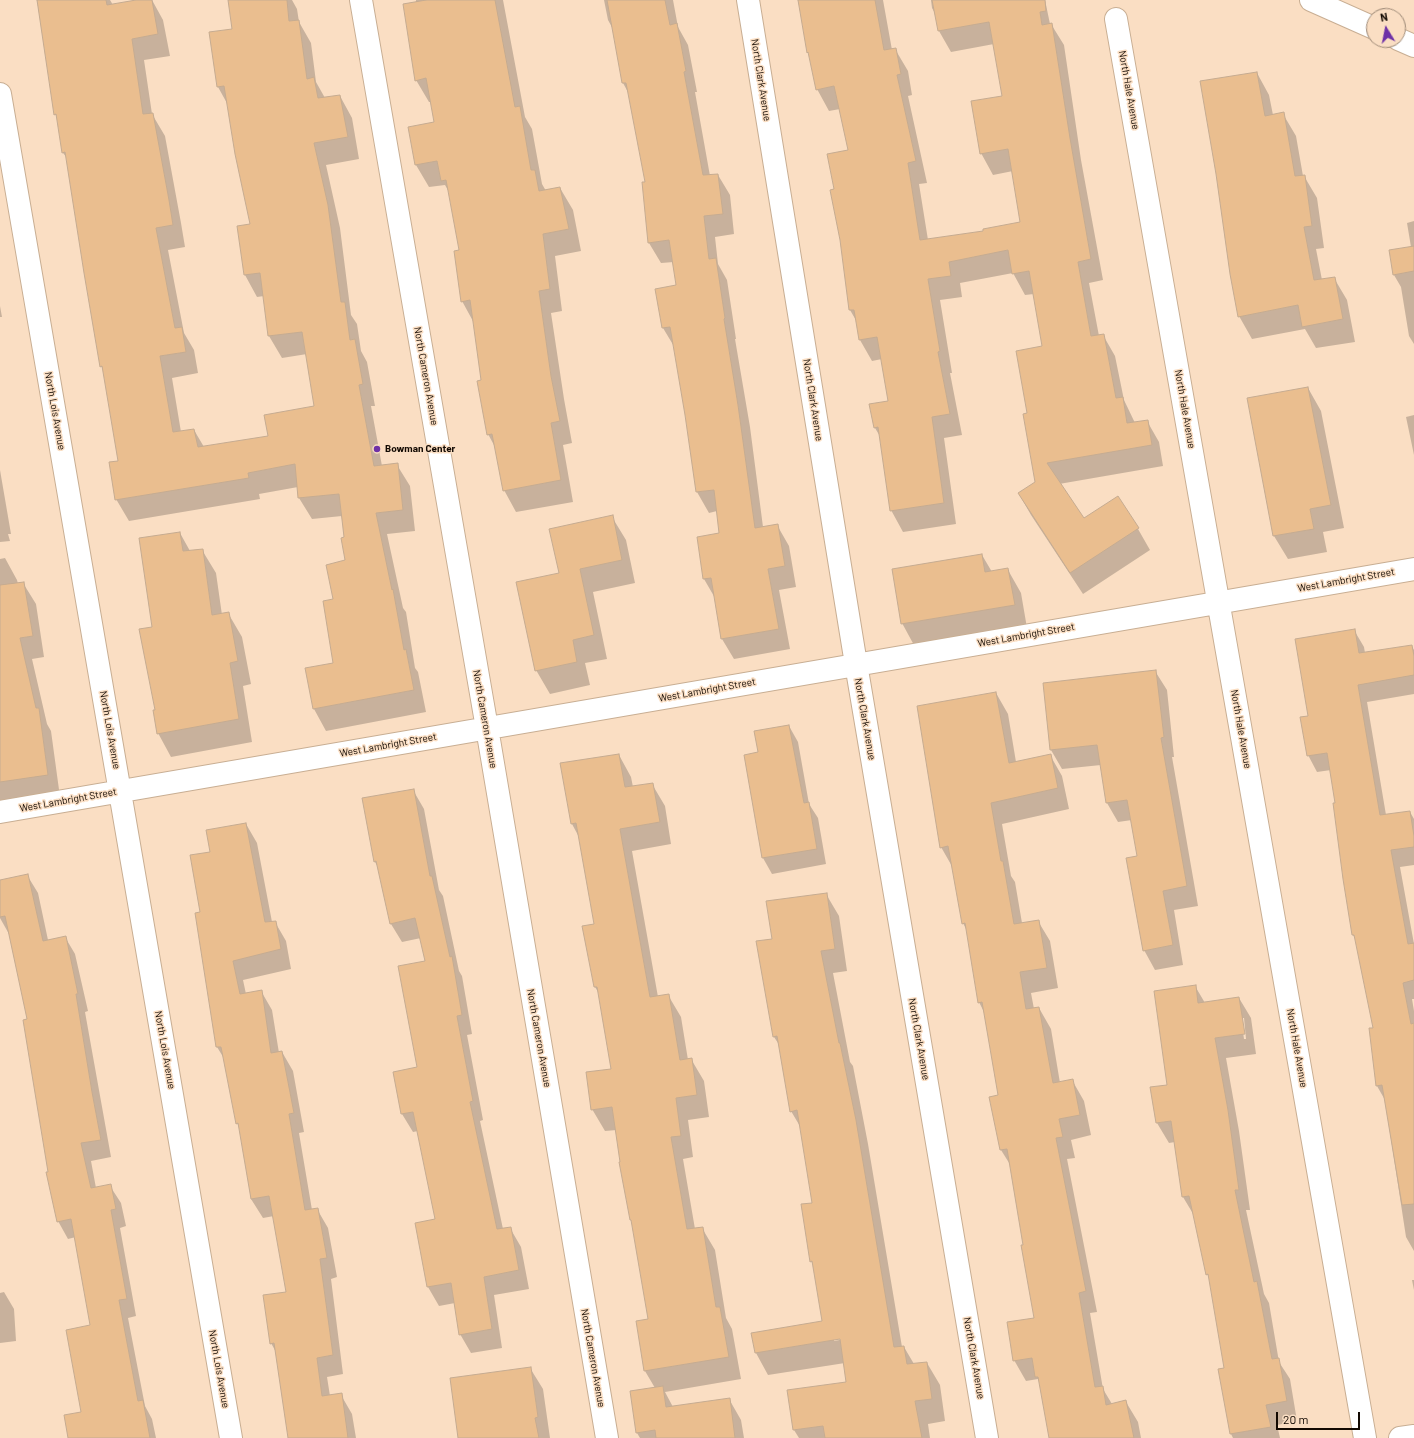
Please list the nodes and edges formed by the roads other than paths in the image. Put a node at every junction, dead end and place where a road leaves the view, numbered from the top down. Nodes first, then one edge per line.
1 (361, 0) edge
2 (748, 0) edge
3 (1310, 0) edge
4 (1116, 19) dead end
5 (1366, 24) edge
6 (0, 94) edge
7 (1414, 569) edge
8 (1219, 602) junction
9 (856, 664) junction
10 (487, 728) junction
11 (120, 791) junction
12 (0, 812) edge
13 (1414, 1436) edge
14 (231, 1438) edge
15 (607, 1438) edge
16 (987, 1438) edge
17 (1365, 1438) edge
18 (1400, 1438) edge

1 - 10 street, North Cameron Avenue
2 - 9 street, North Clark Avenue
3 - 5 street
4 - 8 street, North Hale Avenue
6 - 11 street, North Lois Avenue
7 - 8 street, West Lambright Street
8 - 9 street, West Lambright Street
8 - 17 street, North Hale Avenue
9 - 10 street, West Lambright Street
9 - 16 street, North Clark Avenue
10 - 11 street, West Lambright Street
10 - 15 street, North Cameron Avenue
11 - 12 street, West Lambright Street
11 - 14 street, North Lois Avenue
13 - 18 street

